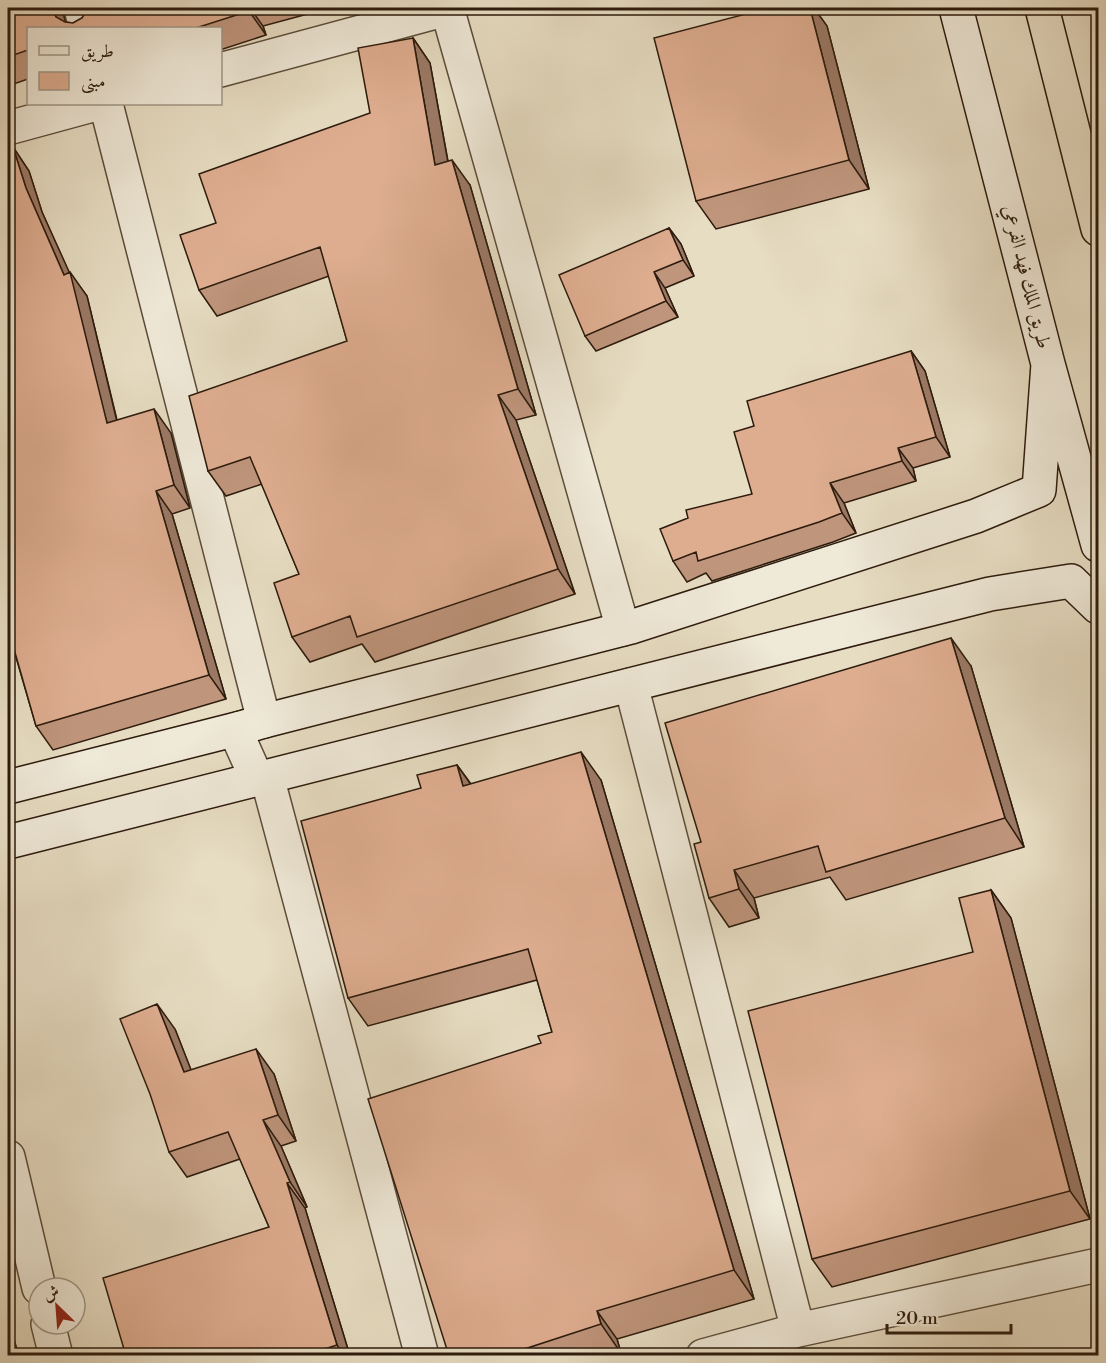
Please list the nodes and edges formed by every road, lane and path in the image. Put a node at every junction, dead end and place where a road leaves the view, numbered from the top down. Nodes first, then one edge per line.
1 (81, 8) edge
2 (448, 8) edge
3 (956, 8) edge
4 (1030, 8) edge
5 (1042, 8) edge
6 (86, 27) edge
7 (222, 69) edge
8 (92, 105) edge
9 (106, 105) edge
10 (8, 128) edge
11 (1078, 149) junction
12 (1098, 229) edge
13 (1048, 364) junction
14 (1098, 545) edge
15 (1098, 607) edge
16 (623, 629) junction
17 (631, 685) junction
18 (253, 724) junction
19 (262, 778) junction
20 (8, 787) edge
21 (8, 842) edge
22 (8, 1157) edge
23 (1098, 1265) edge
24 (36, 1276) edge
25 (798, 1330) junction
26 (51, 1336) edge
27 (56, 1356) edge
28 (422, 1356) edge
29 (703, 1356) edge

1 - 6 street
2 - 7 street
2 - 16 street
3 - 13 street, طريق الملك فهد الفرعي
4 - 11 highway
5 - 11 highway
8 - 10 street
9 - 18 street
11 - 12 highway
13 - 14 street, طريق الملك فهد الفرعي
13 - 16 street
15 - 17 street
16 - 18 street
17 - 19 street
17 - 25 street
18 - 19 street
18 - 20 street
19 - 21 street
19 - 28 street
22 - 24 street
23 - 25 street
25 - 29 street
26 - 27 street

